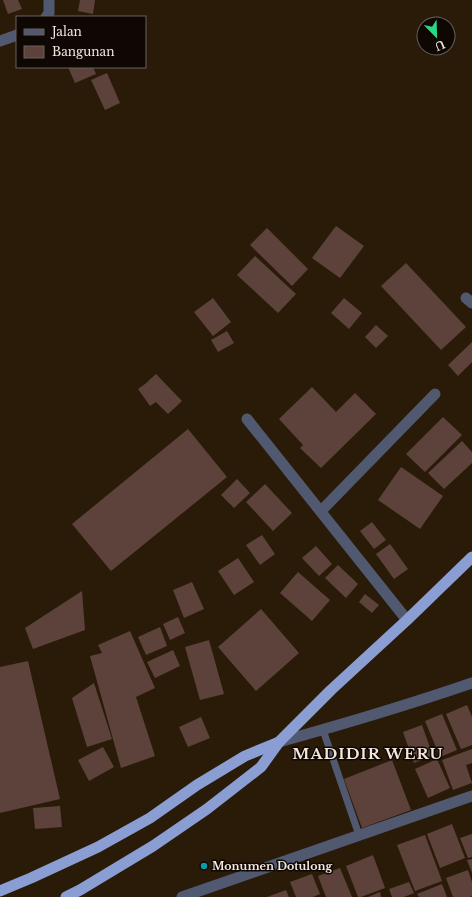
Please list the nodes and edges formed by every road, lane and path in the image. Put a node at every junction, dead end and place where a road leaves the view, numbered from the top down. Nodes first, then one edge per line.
1 (49, 0) edge
2 (47, 16) edge
3 (16, 35) edge
4 (0, 42) edge
5 (435, 394) dead end
6 (247, 419) dead end
7 (320, 511) junction
8 (472, 557) edge
9 (407, 620) junction
10 (472, 683) edge
11 (323, 730) junction
12 (279, 742) junction
13 (472, 796) edge
14 (359, 835) junction
15 (0, 891) edge
16 (211, 893) edge
17 (66, 897) edge
18 (182, 897) edge

1 - 2 street
3 - 4 street
5 - 7 street
6 - 7 street
7 - 9 street
8 - 9 highway
9 - 12 highway
10 - 11 street
11 - 12 street
11 - 14 lane
12 - 15 highway
12 - 17 highway
13 - 14 street
14 - 16 street
16 - 18 street

